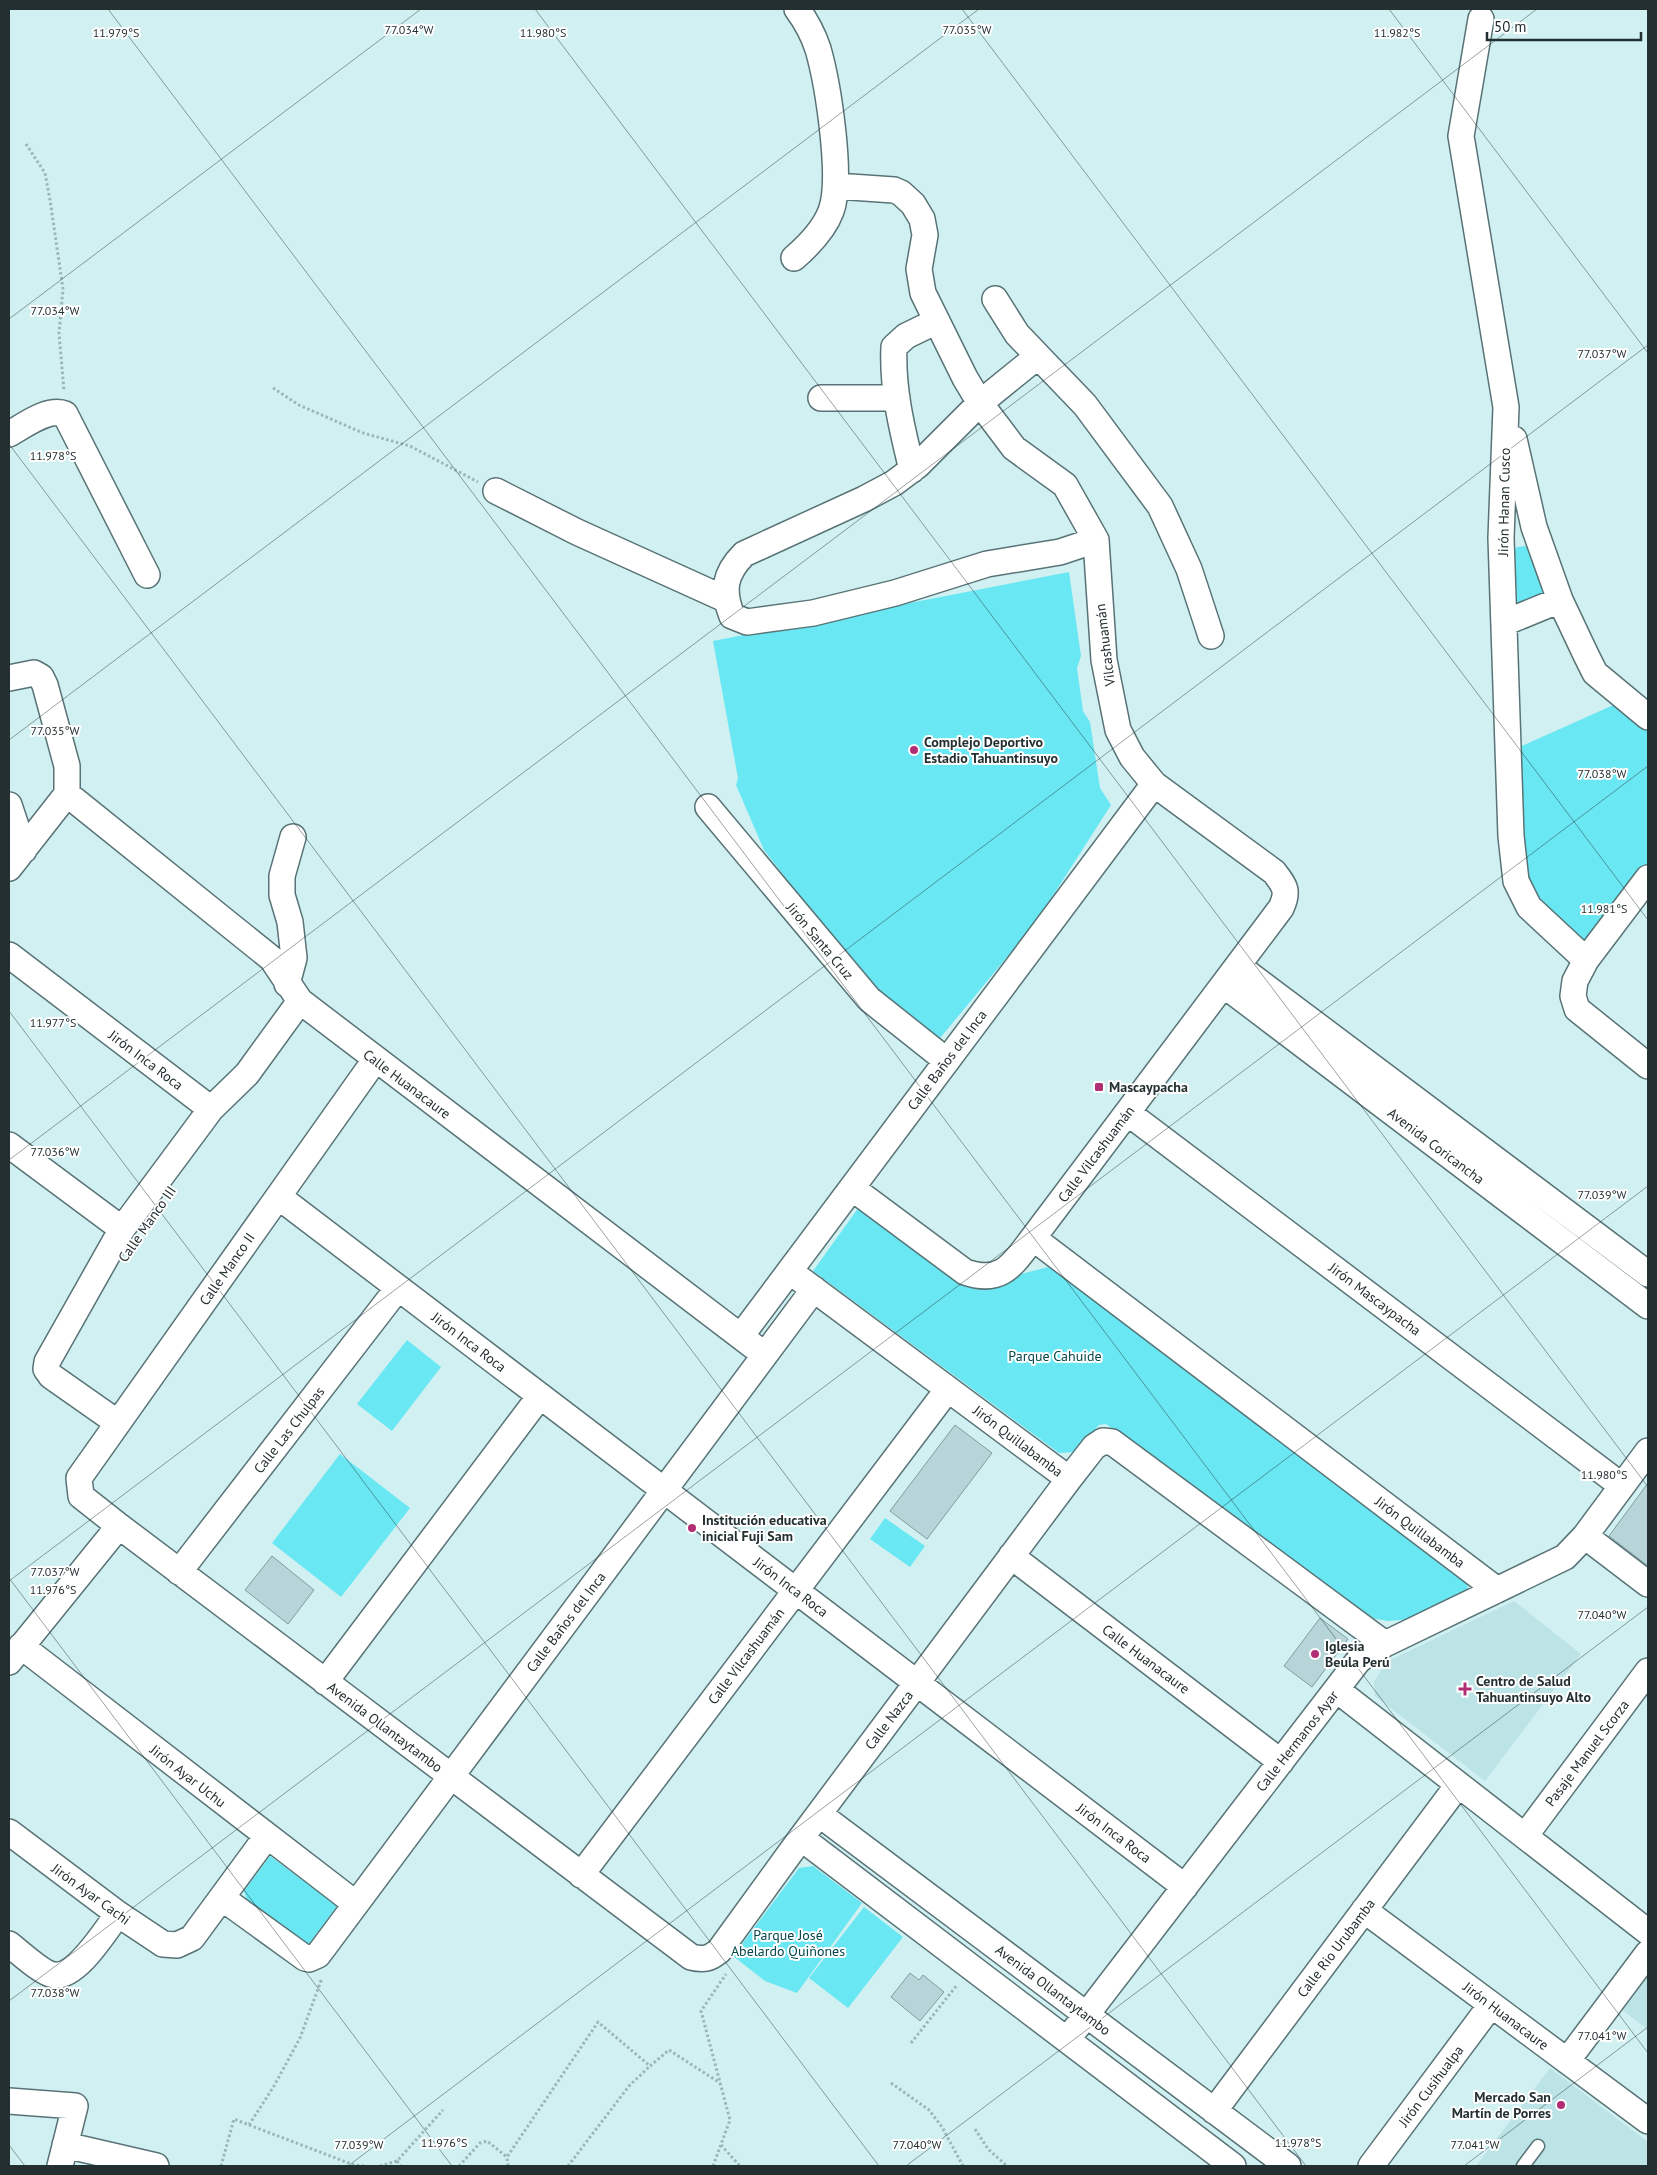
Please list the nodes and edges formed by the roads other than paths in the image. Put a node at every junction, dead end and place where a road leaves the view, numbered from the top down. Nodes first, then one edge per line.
1 (797, 9) edge
2 (1481, 19) dead end
3 (836, 186) junction
4 (794, 258) dead end
5 (995, 300) dead end
6 (937, 321) junction
7 (1038, 356) junction
8 (821, 398) dead end
9 (897, 398) junction
10 (980, 403) junction
11 (1506, 407) junction
12 (9, 434) edge
13 (912, 470) junction
14 (496, 491) road end
15 (1534, 527) junction
16 (1501, 538) junction
17 (1096, 540) junction
18 (147, 576) dead end
19 (725, 599) junction
20 (1560, 600) junction
21 (1504, 623) junction
22 (1211, 636) dead end
23 (9, 678) edge
24 (1648, 717) edge
25 (1154, 784) junction
26 (67, 794) junction
27 (9, 805) edge
28 (708, 807) dead end
29 (292, 837) dead end
30 (16, 859) edge
31 (1648, 879) edge
32 (1284, 885) joint
33 (9, 955) edge
34 (1586, 960) junction
35 (1231, 976) junction
36 (293, 993) junction
37 (376, 1060) junction
38 (947, 1061) junction
39 (1648, 1066) edge
40 (247, 1074) junction
41 (211, 1110) junction
42 (1128, 1112) junction
43 (9, 1145) edge
44 (852, 1188) junction
45 (278, 1197) junction
46 (122, 1230) junction
47 (1033, 1238) junction
48 (790, 1271) junction
49 (1648, 1274) edge
50 (398, 1288) junction
51 (814, 1289) junction
52 (1648, 1306) edge
53 (741, 1336) junction
54 (765, 1355) junction
55 (49, 1369) junction
56 (948, 1389) junction
57 (540, 1396) junction
58 (118, 1423) junction
59 (1648, 1451) edge
60 (79, 1478) joint
61 (1069, 1479) junction
62 (1622, 1486) junction
63 (664, 1491) junction
64 (118, 1526) junction
65 (1585, 1536) junction
66 (1011, 1556) junction
67 (179, 1572) junction
68 (1648, 1584) edge
69 (1496, 1590) junction
70 (796, 1591) junction
71 (1385, 1644) junction
72 (15, 1654) edge
73 (1648, 1670) edge
74 (325, 1682) junction
75 (917, 1683) junction
76 (1336, 1690) junction
77 (1281, 1762) junction
78 (451, 1777) junction
79 (1458, 1785) junction
80 (819, 1814) junction
81 (9, 1832) edge
82 (267, 1836) junction
83 (1525, 1836) junction
84 (801, 1838) junction
85 (581, 1875) junction
86 (1185, 1887) junction
87 (222, 1898) junction
88 (356, 1904) junction
89 (1364, 1910) junction
90 (118, 1914) junction
91 (1648, 1932) edge
92 (9, 1944) edge
93 (1648, 1953) edge
94 (718, 1965) joint
95 (1491, 2005) junction
96 (1087, 2016) junction
97 (1067, 2040) junction
98 (1566, 2060) junction
99 (9, 2101) edge
100 (1214, 2110) junction
101 (1647, 2117) edge
102 (1538, 2146) dead end
103 (62, 2156) edge
104 (156, 2166) edge
105 (1233, 2166) edge
106 (1288, 2166) edge
107 (1370, 2166) edge
108 (1523, 2166) edge

1 - 3 street
2 - 11 street, Jirón Hanan Cusco
3 - 4 street
3 - 6 street, Vilcashuamán
5 - 7 street
6 - 9 street
6 - 10 street, Vilcashuamán
7 - 10 street
7 - 22 street
8 - 9 street
9 - 13 street
10 - 13 street
10 - 17 street, Vilcashuamán
11 - 15 street
11 - 16 street, Jirón Hanan Cusco
12 - 18 street
13 - 19 street
14 - 19 street
15 - 16 street
15 - 20 street
16 - 21 street, Jirón Hanan Cusco
17 - 19 street
17 - 25 street, Vilcashuamán
20 - 21 street
20 - 24 street
21 - 34 street, Jirón Hanan Cusco
23 - 26 street
25 - 32 street, Vilcashuamán
25 - 38 street, Calle Baños del Inca
26 - 30 street
26 - 36 street, Calle Huanacaure
27 - 30 street
28 - 38 street, Jirón Santa Cruz
29 - 36 street
31 - 34 street
32 - 35 street, Calle Vilcashuamán
33 - 41 street, Jirón Inca Roca
34 - 39 street
35 - 42 street, Calle Vilcashuamán
35 - 49 street, Avenida Coricancha
35 - 52 street, Avenida Coricancha
36 - 37 street, Calle Huanacaure
36 - 40 street, Calle Manco III
37 - 45 street, Calle Manco II
37 - 53 street, Calle Huanacaure
38 - 44 street, Calle Baños del Inca
40 - 41 street, Calle Manco III
40 - 55 street, Calle Manco III
41 - 46 street, Calle Manco III
42 - 47 street, Calle Vilcashuamán
42 - 62 street, Jirón Mascaypacha
43 - 46 street
44 - 47 street, Calle Vilcashuamán
44 - 48 street, Calle Baños del Inca
45 - 50 street, Jirón Inca Roca
45 - 58 street, Calle Manco II
46 - 55 street, Calle Manco III
47 - 69 street, Jirón Quillabamba
48 - 51 street, Jirón Quillabamba
48 - 53 street, Calle Baños del Inca
50 - 57 street, Jirón Inca Roca
50 - 67 street, Calle Las Chulpas
51 - 54 street, Calle Baños del Inca
51 - 56 street, Jirón Quillabamba
53 - 54 street, Calle Huanacaure
54 - 63 street, Calle Baños del Inca
55 - 58 street
56 - 61 street, Jirón Quillabamba
56 - 70 street, Calle Vilcashuamán
57 - 63 street, Jirón Inca Roca
57 - 74 street
58 - 60 street, Calle Manco II
59 - 62 street, Calle Hermanos Ayar
60 - 64 street, Avenida Ollantaytambo
61 - 66 street, Calle Nazca
61 - 71 street, Jirón Quillabamba
62 - 65 street, Calle Hermanos Ayar
63 - 70 street, Jirón Inca Roca
63 - 78 street, Calle Baños del Inca
64 - 67 street, Avenida Ollantaytambo
64 - 72 street
65 - 68 street
65 - 69 street, Calle Hermanos Ayar
66 - 75 street, Calle Nazca
66 - 77 street, Calle Huanacaure
67 - 74 street, Avenida Ollantaytambo
69 - 71 street, Calle Hermanos Ayar
70 - 75 street, Jirón Inca Roca
70 - 85 street, Calle Vilcashuamán
71 - 76 street, Calle Hermanos Ayar
72 - 82 street, Jirón Ayar Uchu
73 - 83 street, Pasaje Manuel Scorza
74 - 78 street, Avenida Ollantaytambo
75 - 80 street, Calle Nazca
75 - 86 street, Jirón Inca Roca
76 - 77 street, Calle Hermanos Ayar
76 - 79 street
77 - 86 street, Calle Hermanos Ayar
78 - 85 street, Avenida Ollantaytambo
78 - 88 street, Calle Baños del Inca
79 - 83 street
79 - 89 street, Calle Rio Urubamba
80 - 84 street, Calle Nazca
80 - 96 street, Avenida Ollantaytambo
81 - 90 street, Jirón Ayar Cachi
82 - 87 street
82 - 88 street, Jirón Ayar Uchu
83 - 91 street
84 - 94 street, Calle Nazca
84 - 97 street
85 - 94 street, Avenida Ollantaytambo
86 - 96 street, Calle Hermanos Ayar
87 - 88 street, Calle Baños del Inca
87 - 90 street, Jirón Ayar Cachi
89 - 95 street, Jirón Huanacaure
89 - 100 street, Calle Rio Urubamba
90 - 92 street
93 - 98 street
95 - 98 street, Jirón Huanacaure
95 - 107 street, Jirón Cusihualpa
96 - 97 street, Calle Hermanos Ayar
96 - 100 street, Avenida Ollantaytambo
97 - 105 street
98 - 101 street, Jirón Huanacaure
99 - 103 street
100 - 106 street, Avenida Ollantaytambo
102 - 108 lane
103 - 104 street

